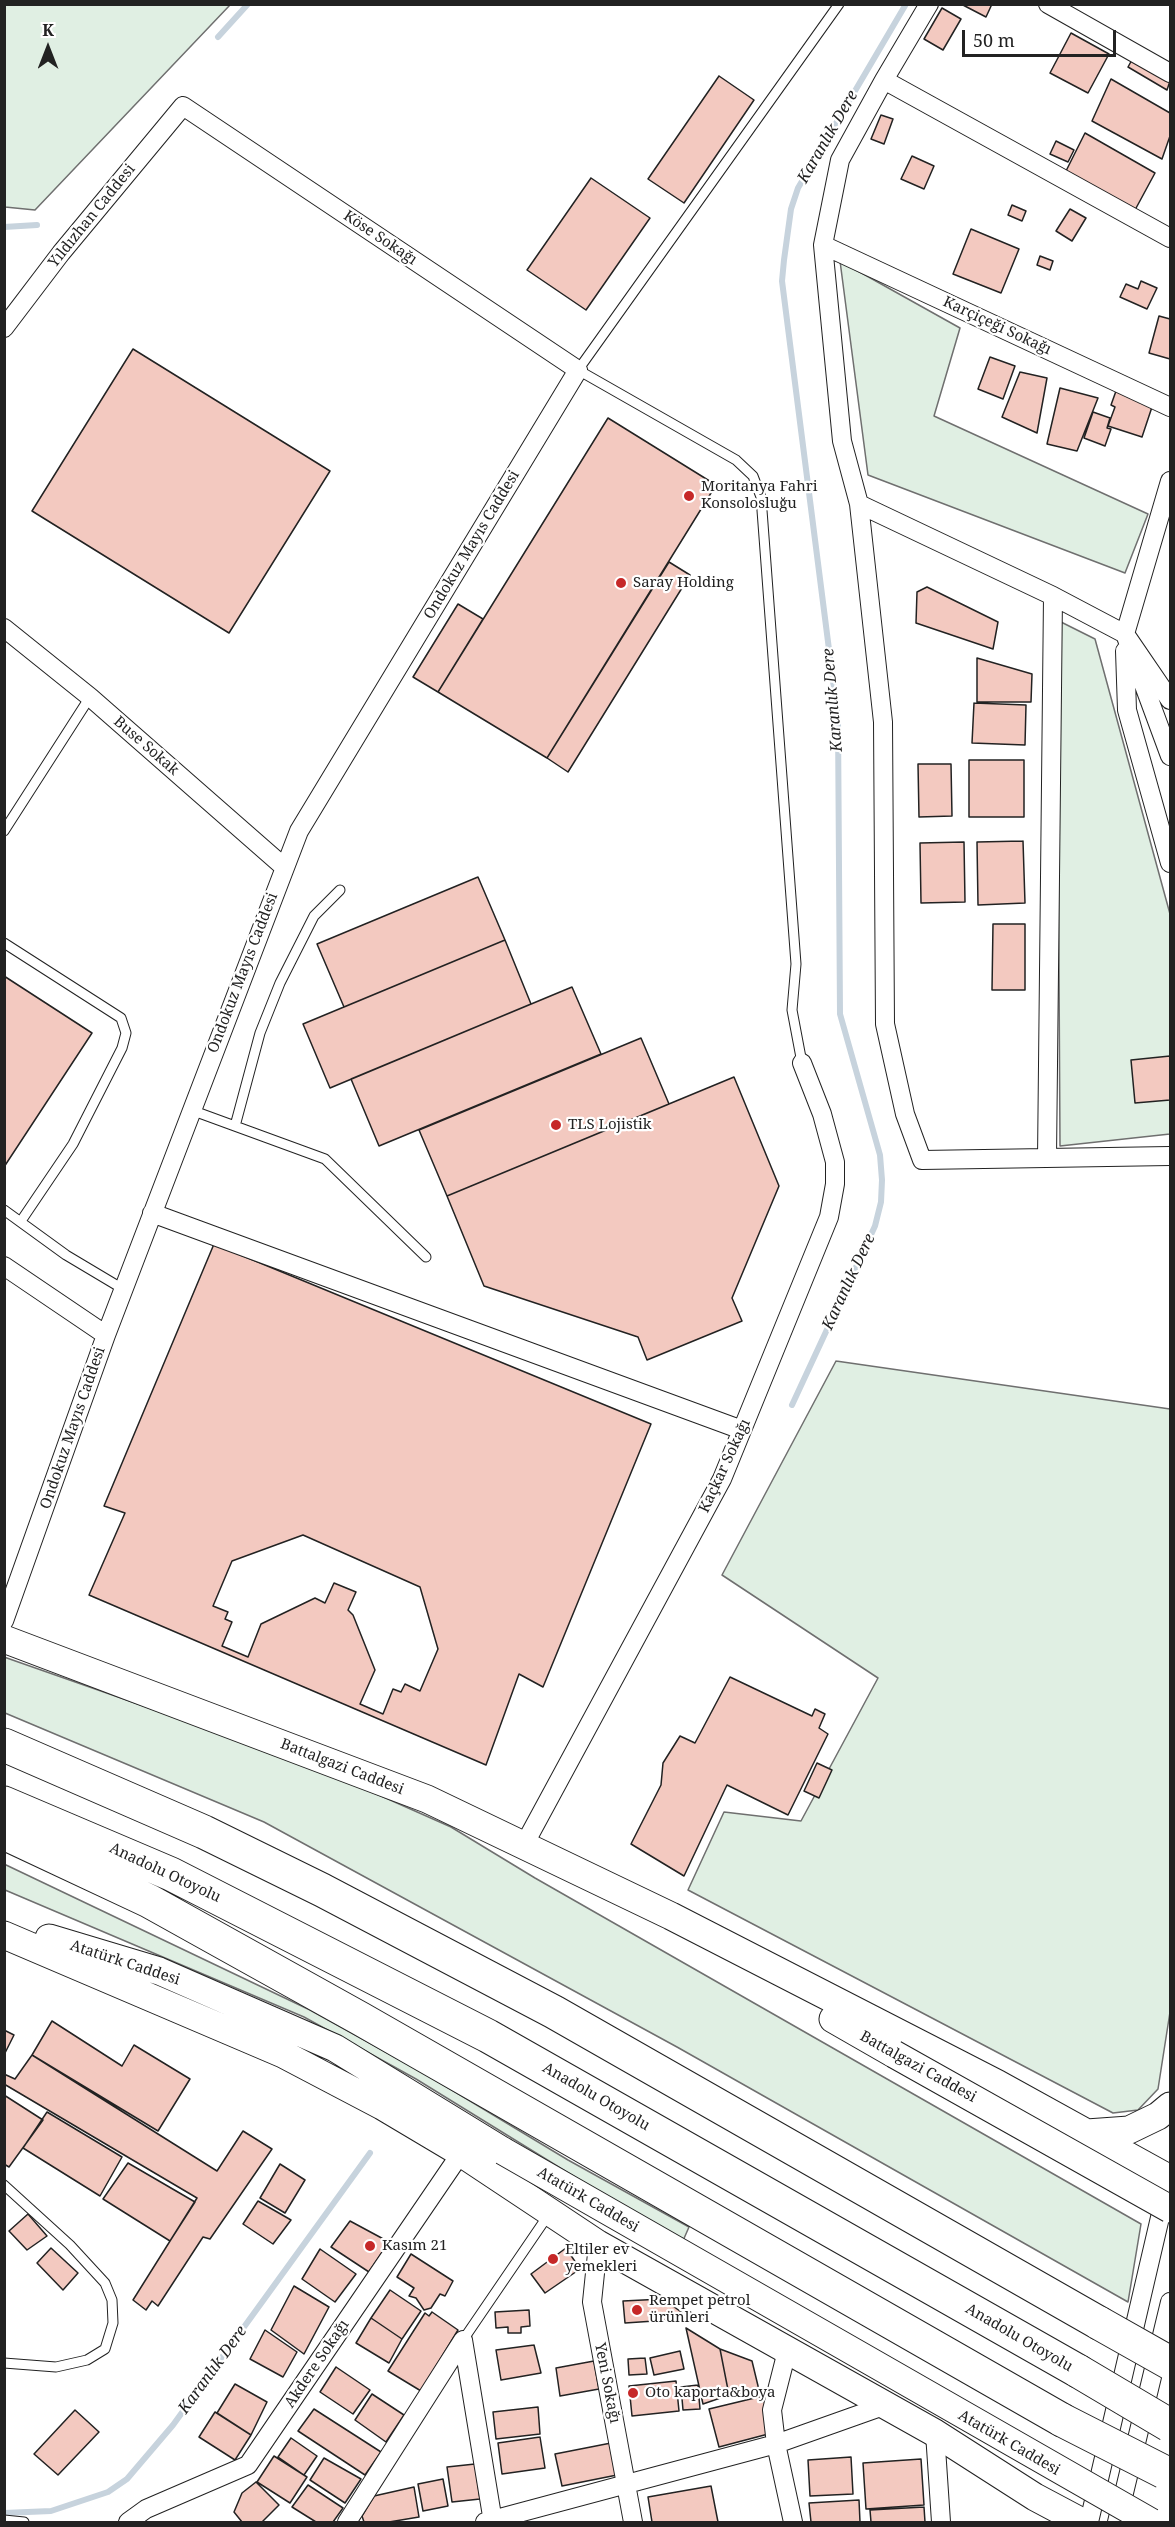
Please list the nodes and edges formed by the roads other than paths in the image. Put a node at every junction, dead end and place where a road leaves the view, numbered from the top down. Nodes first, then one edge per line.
1 (838, 4) edge
2 (929, 4) edge
3 (1048, 4) edge
4 (1170, 73) edge
5 (884, 80) junction
6 (183, 106) joint
7 (1170, 238) edge
8 (823, 245) junction
9 (4, 328) edge
10 (578, 370) junction
11 (1170, 407) edge
12 (1170, 481) edge
13 (859, 504) junction
14 (1053, 596) junction
15 (4, 628) edge
16 (1125, 634) junction
17 (90, 697) junction
18 (1170, 700) edge
19 (1170, 756) edge
20 (4, 831) edge
21 (1170, 863) edge
22 (284, 867) junction
23 (340, 890) dead end
24 (4, 943) edge
25 (802, 1064) joint
26 (191, 1110) junction
27 (235, 1126) junction
28 (1170, 1156) edge
29 (1047, 1158) junction
30 (4, 1210) edge
31 (152, 1213) junction
32 (21, 1221) junction
33 (426, 1257) dead end
34 (4, 1266) edge
35 (123, 1288) junction
36 (106, 1335) junction
37 (742, 1430) junction
38 (4, 1621) edge
39 (4, 1639) edge
40 (4, 1745) edge
41 (4, 1803) edge
42 (4, 1833) edge
43 (524, 1845) junction
44 (671, 1916) junction
45 (4, 1924) edge
46 (4, 1935) edge
47 (1170, 2106) edge
48 (1087, 2133) junction
49 (461, 2153) junction
50 (1170, 2176) edge
51 (4, 2185) edge
52 (1170, 2209) edge
53 (550, 2212) junction
54 (598, 2244) junction
55 (1170, 2302) edge
56 (463, 2340) junction
57 (787, 2351) junction
58 (4, 2363) edge
59 (1170, 2363) edge
60 (886, 2405) junction
61 (1170, 2425) edge
62 (935, 2433) junction
63 (776, 2444) junction
64 (1167, 2474) edge
65 (626, 2484) junction
66 (1035, 2497) junction
67 (4, 2520) edge
68 (490, 2522) edge
69 (24, 2523) edge
70 (128, 2523) edge
71 (347, 2523) edge
72 (633, 2523) edge
73 (793, 2523) edge
74 (941, 2523) edge
75 (1045, 2523) edge
76 (1082, 2523) edge
77 (1089, 2523) edge
78 (1117, 2523) edge
79 (1151, 2523) edge

1 - 10 lane
2 - 5 street
3 - 4 street
5 - 7 street
5 - 8 street
6 - 9 street, Yıldızhan Caddesi
6 - 10 street, Köse Sokağı
8 - 11 street, Karçiçeği Sokağı
8 - 13 street
10 - 22 street, Ondokuz Mayıs Caddesi
10 - 25 lane
12 - 16 street
13 - 14 street
13 - 29 street
14 - 16 street
14 - 29 street
15 - 17 street, Buse Sokak
16 - 18 street
16 - 19 street
16 - 21 street
17 - 20 lane
17 - 22 street, Buse Sokak
22 - 26 street, Ondokuz Mayıs Caddesi
23 - 27 lane
24 - 32 lane
25 - 37 street, Kaçkar Sokağı
26 - 27 lane
26 - 31 street, Ondokuz Mayıs Caddesi
27 - 33 lane
28 - 29 street
30 - 32 lane
31 - 35 street, Ondokuz Mayıs Caddesi
31 - 37 street
32 - 35 lane
34 - 36 street
35 - 36 street, Ondokuz Mayıs Caddesi
36 - 38 street, Ondokuz Mayıs Caddesi
37 - 43 street, Kaçkar Sokağı
39 - 43 main road, Battalgazi Caddesi
40 - 59 highway, bridge
41 - 61 highway, Anadolu Otoyolu, bridge
42 - 64 highway, bridge
43 - 44 main road, Battalgazi Caddesi
44 - 48 main road, Battalgazi Caddesi
44 - 52 main road, Battalgazi Caddesi, bridge
45 - 79 main road, Atatürk Caddesi, bridge
46 - 49 main road, Atatürk Caddesi
47 - 48 main road
48 - 50 main road, Battalgazi Caddesi
49 - 53 main road, Atatürk Caddesi
49 - 70 street, Akdere Sokağı
50 - 77 street
51 - 58 lane
53 - 54 main road, Atatürk Caddesi
53 - 56 lane
54 - 57 main road, Atatürk Caddesi
54 - 65 street, Yeni Sokağı
55 - 78 street
56 - 68 street
56 - 71 street
57 - 60 main road, Atatürk Caddesi
57 - 63 street
60 - 62 main road, Atatürk Caddesi
60 - 63 street
62 - 66 main road, Atatürk Caddesi
62 - 74 street
63 - 65 street
63 - 73 street
65 - 68 street
65 - 72 street, Yeni Sokağı
66 - 75 main road
66 - 76 main road, Atatürk Caddesi
67 - 69 lane

